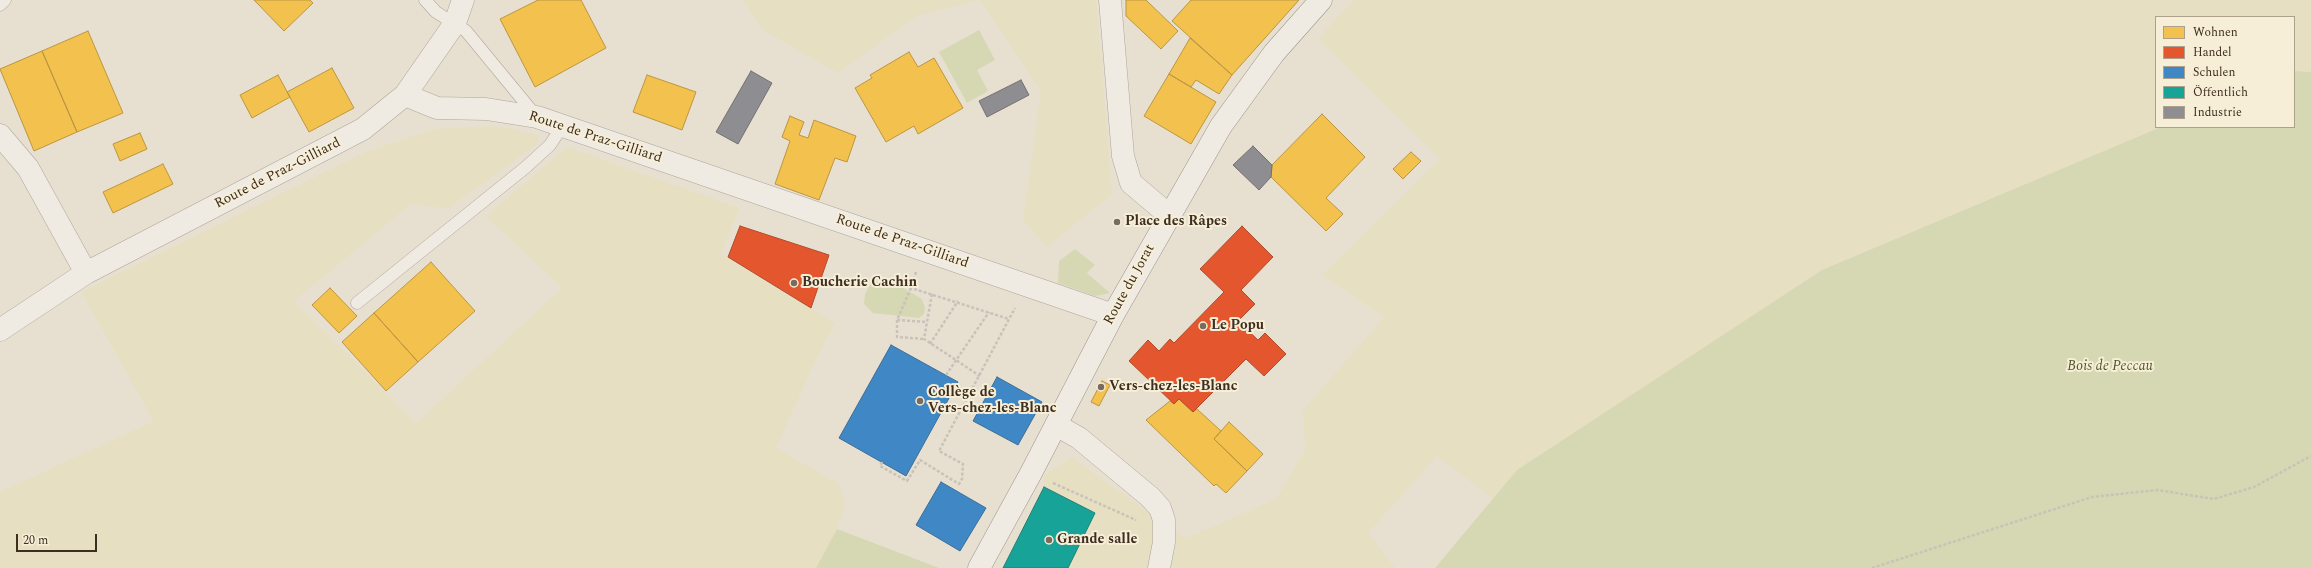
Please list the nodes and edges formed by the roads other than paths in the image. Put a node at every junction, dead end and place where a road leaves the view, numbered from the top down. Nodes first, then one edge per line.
1 (5, 0) edge
2 (425, 0) edge
3 (463, 0) edge
4 (1110, 0) edge
5 (1321, 0) edge
6 (0, 5) edge
7 (455, 23) junction
8 (405, 95) junction
9 (537, 117) junction
10 (563, 125) junction
11 (0, 135) edge
12 (1170, 216) junction
13 (86, 273) junction
14 (357, 303) dead end
15 (1113, 314) junction
16 (0, 330) edge
17 (1056, 425) junction
18 (979, 568) edge
19 (1159, 568) edge

1 - 6 lane
2 - 7 lane
3 - 7 street
4 - 12 street
5 - 12 street, Route du Jorat
7 - 8 street
7 - 9 lane
8 - 9 street, Route de Praz-Gilliard
8 - 13 street, Route de Praz-Gilliard
9 - 10 street, Route de Praz-Gilliard
10 - 14 lane
10 - 15 street, Route de Praz-Gilliard
11 - 13 street
12 - 15 street, Route du Jorat
13 - 16 street, Route de Praz-Gilliard
15 - 17 street, Route du Jorat
17 - 18 street, Route du Jorat
17 - 19 street

